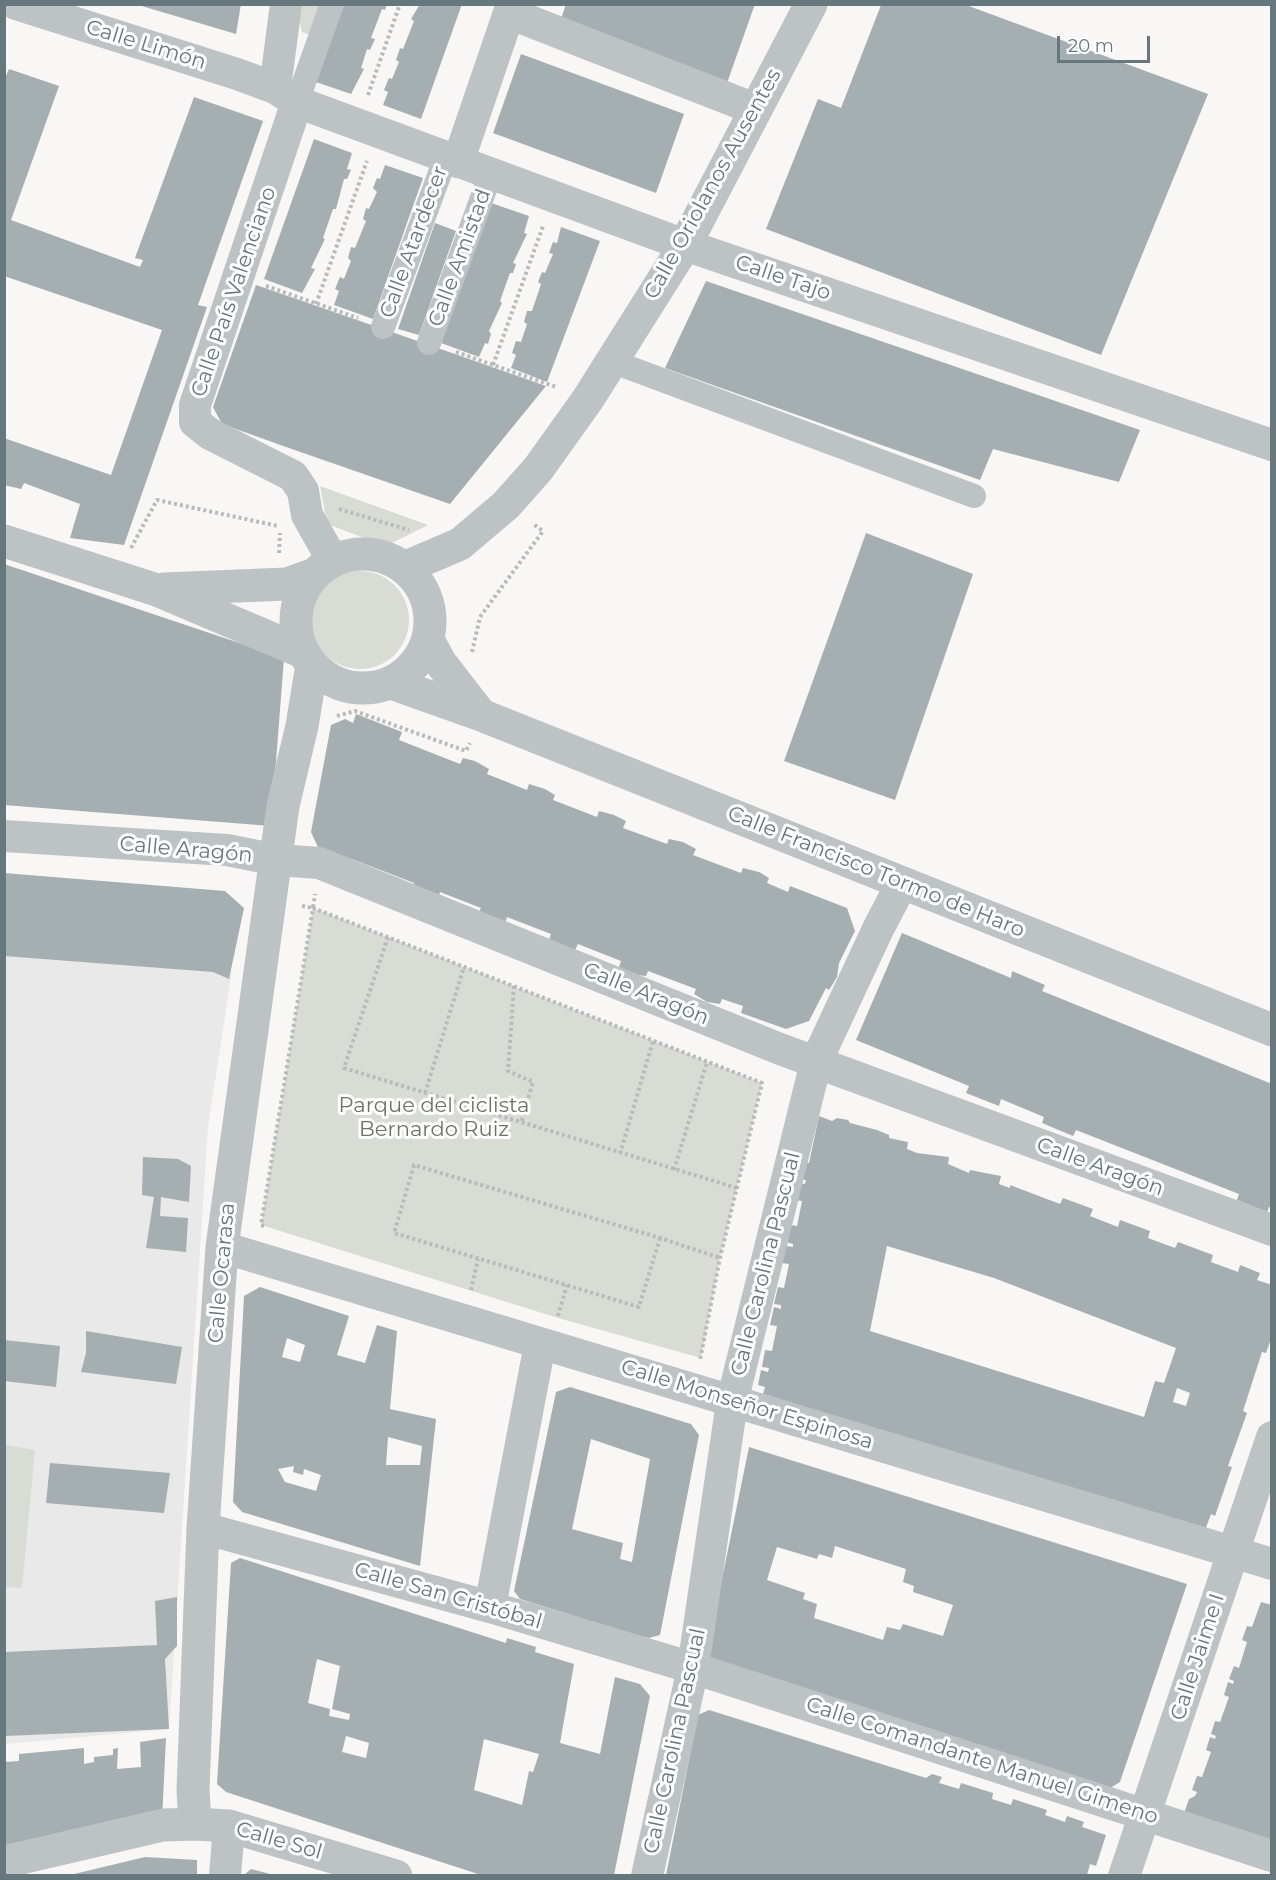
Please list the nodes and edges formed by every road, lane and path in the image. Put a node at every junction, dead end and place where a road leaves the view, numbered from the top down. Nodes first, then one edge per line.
1 (16, 4) edge
2 (286, 4) edge
3 (332, 4) edge
4 (400, 4) edge
5 (811, 4) edge
6 (522, 11) edge
7 (286, 95) junction
8 (755, 109) junction
9 (367, 128) junction
10 (452, 159) junction
11 (491, 173) junction
12 (554, 197) junction
13 (685, 245) junction
14 (316, 304) dead end
15 (383, 327) dead end
16 (429, 343) dead end
17 (611, 361) junction
18 (493, 365) dead end
19 (1272, 445) edge
20 (974, 496) dead end
21 (506, 505) junction
22 (307, 515) junction
23 (414, 532) dead end
24 (4, 541) edge
25 (459, 544) junction
26 (126, 558) dead end
27 (324, 568) junction
28 (404, 568) junction
29 (157, 590) junction
30 (427, 599) junction
31 (428, 640) junction
32 (308, 658) junction
33 (471, 658) dead end
34 (391, 683) junction
35 (340, 684) junction
36 (481, 715) junction
37 (315, 726) junction
38 (4, 836) edge
39 (277, 860) junction
40 (902, 883) junction
41 (270, 902) junction
42 (313, 908) junction
43 (388, 937) junction
44 (464, 967) junction
45 (514, 986) junction
46 (1272, 1030) edge
47 (653, 1041) junction
48 (707, 1062) junction
49 (816, 1062) junction
50 (425, 1093) junction
51 (521, 1122) junction
52 (620, 1154) junction
53 (674, 1170) junction
54 (737, 1188) junction
55 (272, 1228) dead end
56 (1272, 1230) edge
57 (660, 1238) junction
58 (222, 1247) junction
59 (720, 1258) junction
60 (478, 1259) junction
61 (567, 1285) junction
62 (471, 1291) dead end
63 (558, 1318) dead end
64 (540, 1344) junction
65 (701, 1358) dead end
66 (732, 1401) junction
67 (1272, 1437) edge
68 (203, 1528) junction
69 (1233, 1552) junction
70 (1272, 1564) edge
71 (490, 1607) junction
72 (693, 1668) junction
73 (1146, 1813) junction
74 (195, 1824) junction
75 (230, 1826) junction
76 (1272, 1856) edge
77 (4, 1862) edge
78 (225, 1875) edge
79 (396, 1875) edge
80 (646, 1875) edge
81 (1124, 1875) edge

1 - 7 street, Calle Limón
2 - 7 street, Calle País Valenciano
3 - 7 street, Calle País Valenciano
4 - 9 path
5 - 8 street, Calle Oriolanos Ausentes
6 - 8 street
6 - 10 street
7 - 9 street, Calle Tajo
7 - 22 street, Calle País Valenciano
8 - 13 street, Calle Oriolanos Ausentes
9 - 10 street, Calle Tajo
9 - 14 path
10 - 11 street, Calle Tajo
10 - 15 street, Calle Atardecer
11 - 12 street, Calle Tajo
11 - 16 street, Calle Amistad
12 - 13 street, Calle Tajo
12 - 18 path
13 - 17 street, Calle Oriolanos Ausentes
13 - 19 street, Calle Tajo
17 - 20 street
17 - 21 street, Calle Oriolanos Ausentes
21 - 25 street, Calle Oriolanos Ausentes
21 - 33 path
22 - 23 path
22 - 26 path
22 - 27 street, Calle País Valenciano
24 - 29 street
25 - 28 street, Calle Oriolanos Ausentes
25 - 30 street, Calle Oriolanos Ausentes
27 - 28 street
27 - 29 street
27 - 32 street
28 - 30 street
29 - 32 street
30 - 31 street
31 - 34 street
31 - 36 street
32 - 35 street
32 - 37 street, Calle Ocarasa
34 - 35 street
34 - 36 street, Calle Francisco Tormo de Haro
35 - 37 street, Calle Ocarasa
36 - 37 path
36 - 40 street, Calle Francisco Tormo de Haro
37 - 39 street, Calle Ocarasa
38 - 39 street, Calle Aragón
39 - 41 street, Calle Ocarasa
39 - 49 street, Calle Aragón
40 - 46 street, Calle Francisco Tormo de Haro
40 - 49 street, Calle Carolina Pascual
41 - 42 path
41 - 58 street, Calle Ocarasa
42 - 43 path
42 - 55 path
43 - 44 path
43 - 50 path
44 - 45 path
44 - 50 path
45 - 47 path
45 - 51 path
47 - 48 path
47 - 52 path
48 - 53 path
48 - 54 path
49 - 56 street, Calle Aragón
49 - 66 street, Calle Carolina Pascual
50 - 51 path
51 - 52 path
52 - 53 path
53 - 54 path
54 - 59 path
57 - 59 path
57 - 60 path
57 - 61 path
58 - 64 street, Calle Monseñor Espinosa
58 - 68 street, Calle Ocarasa
59 - 65 path
60 - 61 path
60 - 62 path
61 - 63 path
64 - 66 street, Calle Monseñor Espinosa
64 - 71 street
66 - 69 street, Calle Monseñor Espinosa
66 - 72 street, Calle Carolina Pascual
67 - 69 street, Calle Jaime I
68 - 71 street, Calle San Cristóbal
68 - 74 street, Calle Ocarasa
69 - 70 street, Calle Monseñor Espinosa
69 - 73 street, Calle Jaime I
71 - 72 street, Calle San Cristóbal
72 - 73 street, Calle Comandante Manuel Gimeno
72 - 80 street, Calle Carolina Pascual
73 - 76 street, Calle Comandante Manuel Gimeno
73 - 81 street, Calle Jaime I
74 - 75 street, Calle Sol
74 - 77 street, Calle Sol
75 - 78 street
75 - 79 street, Calle Sol

